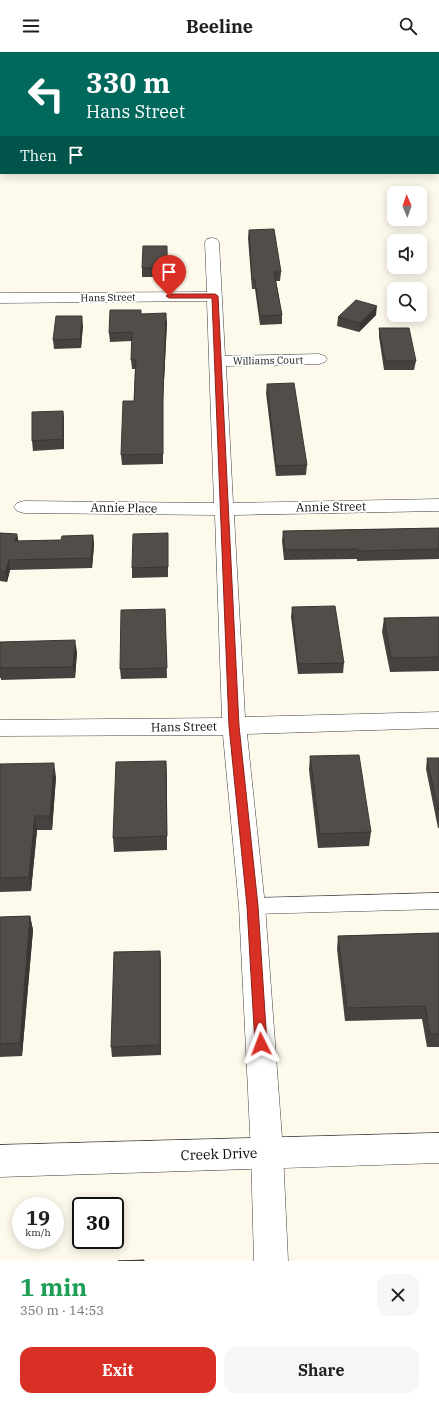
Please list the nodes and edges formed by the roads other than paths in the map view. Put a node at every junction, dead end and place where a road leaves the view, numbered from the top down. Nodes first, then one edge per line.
1 (212, 242) dead end
2 (215, 296) junction
3 (0, 298) edge
4 (319, 359) dead end
5 (217, 361) junction
6 (439, 505) edge
7 (24, 507) dead end
8 (224, 509) junction
9 (439, 720) edge
10 (234, 726) junction
11 (0, 728) edge
12 (439, 901) edge
13 (252, 906) junction
14 (439, 1148) edge
15 (267, 1152) junction
16 (0, 1161) edge
17 (271, 1261) edge

1 - 2 street
2 - 3 street, Hans Street
2 - 5 street
4 - 5 street, Williams Court
5 - 8 street
6 - 8 street, Annie Street
7 - 8 street, Annie Place
8 - 10 street
9 - 10 street, Hans Street
10 - 11 street, Hans Street
10 - 13 street
12 - 13 lane
13 - 15 street
14 - 15 street, Creek Drive
15 - 16 street, Creek Drive
15 - 17 street

